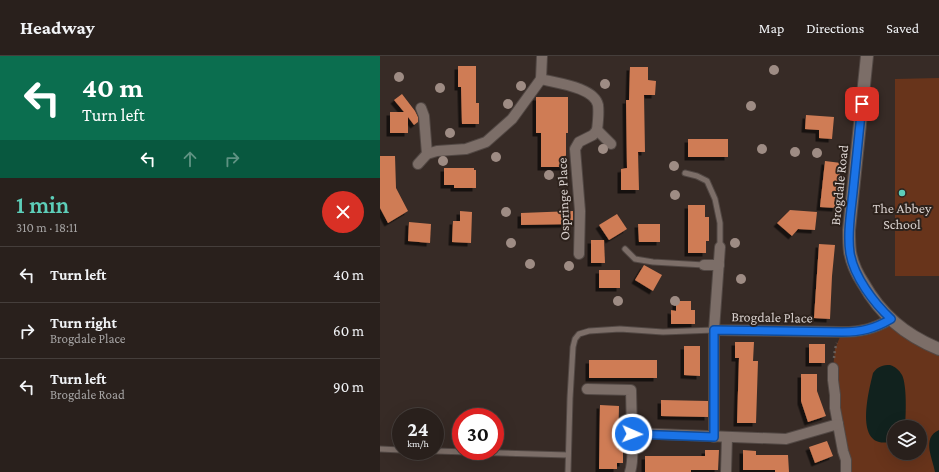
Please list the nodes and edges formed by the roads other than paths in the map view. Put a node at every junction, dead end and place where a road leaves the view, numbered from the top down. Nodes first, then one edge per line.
1 (542, 56) edge
2 (867, 56) edge
3 (541, 79) junction
4 (421, 108) dead end
5 (597, 130) junction
6 (611, 144) dead end
7 (427, 154) junction
8 (418, 164) dead end
9 (685, 173) dead end
10 (720, 247) joint
11 (625, 249) dead end
12 (579, 254) dead end
13 (704, 265) joint
14 (718, 265) junction
15 (891, 319) junction
16 (714, 330) junction
17 (939, 349) edge
18 (833, 368) road end
19 (587, 389) dead end
20 (838, 424) junction
21 (632, 434) junction
22 (714, 437) junction
23 (727, 437) junction
24 (380, 449) edge
25 (392, 450) edge
26 (444, 451) edge
27 (568, 455) junction
28 (568, 472) edge
29 (630, 472) edge
30 (726, 472) edge
31 (846, 472) edge

1 - 3 street
2 - 15 street, Brogdale Road
3 - 5 street
3 - 7 street
4 - 7 street
5 - 6 street
5 - 12 street, Ospringe Place
7 - 8 street
9 - 10 lane
10 - 14 street, Brogdale Place
11 - 13 lane
13 - 14 street
14 - 16 street, Brogdale Place
15 - 16 street, Brogdale Place
15 - 17 street, Brogdale Road
16 - 22 street
16 - 27 lane
18 - 20 street
19 - 21 street
20 - 23 street
20 - 31 street
21 - 22 street
21 - 29 street
22 - 23 street
23 - 30 street
24 - 25 lane
26 - 27 lane
27 - 28 lane

